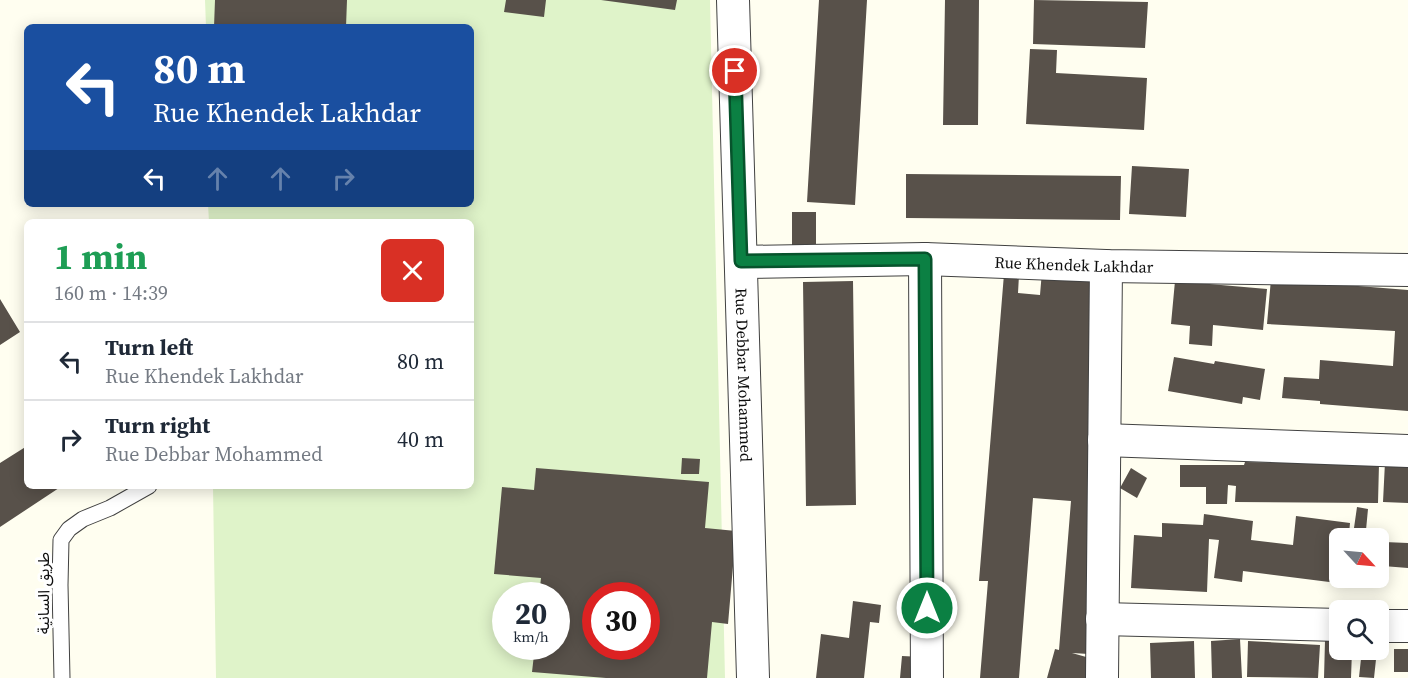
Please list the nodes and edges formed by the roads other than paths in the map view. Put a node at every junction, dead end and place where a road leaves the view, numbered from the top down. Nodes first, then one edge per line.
1 (733, 0) edge
2 (925, 259) junction
3 (741, 261) junction
4 (1106, 266) junction
5 (1408, 270) edge
6 (1104, 440) junction
7 (1408, 451) edge
8 (144, 489) edge
9 (1102, 619) junction
10 (1329, 625) edge
11 (1389, 626) edge
12 (1408, 626) edge
13 (62, 678) edge
14 (753, 678) edge
15 (927, 678) edge
16 (1102, 678) edge

1 - 3 street, Rue Debbar Mohammed
2 - 3 street, Rue Khendek Lakhdar
2 - 4 street, Rue Khendek Lakhdar
2 - 15 street
3 - 14 street, Rue Debbar Mohammed
4 - 5 street, Rue Khendek Lakhdar
4 - 6 street
6 - 7 street
6 - 9 street
8 - 13 lane, طريق السانية
9 - 10 street
9 - 16 street
11 - 12 street

